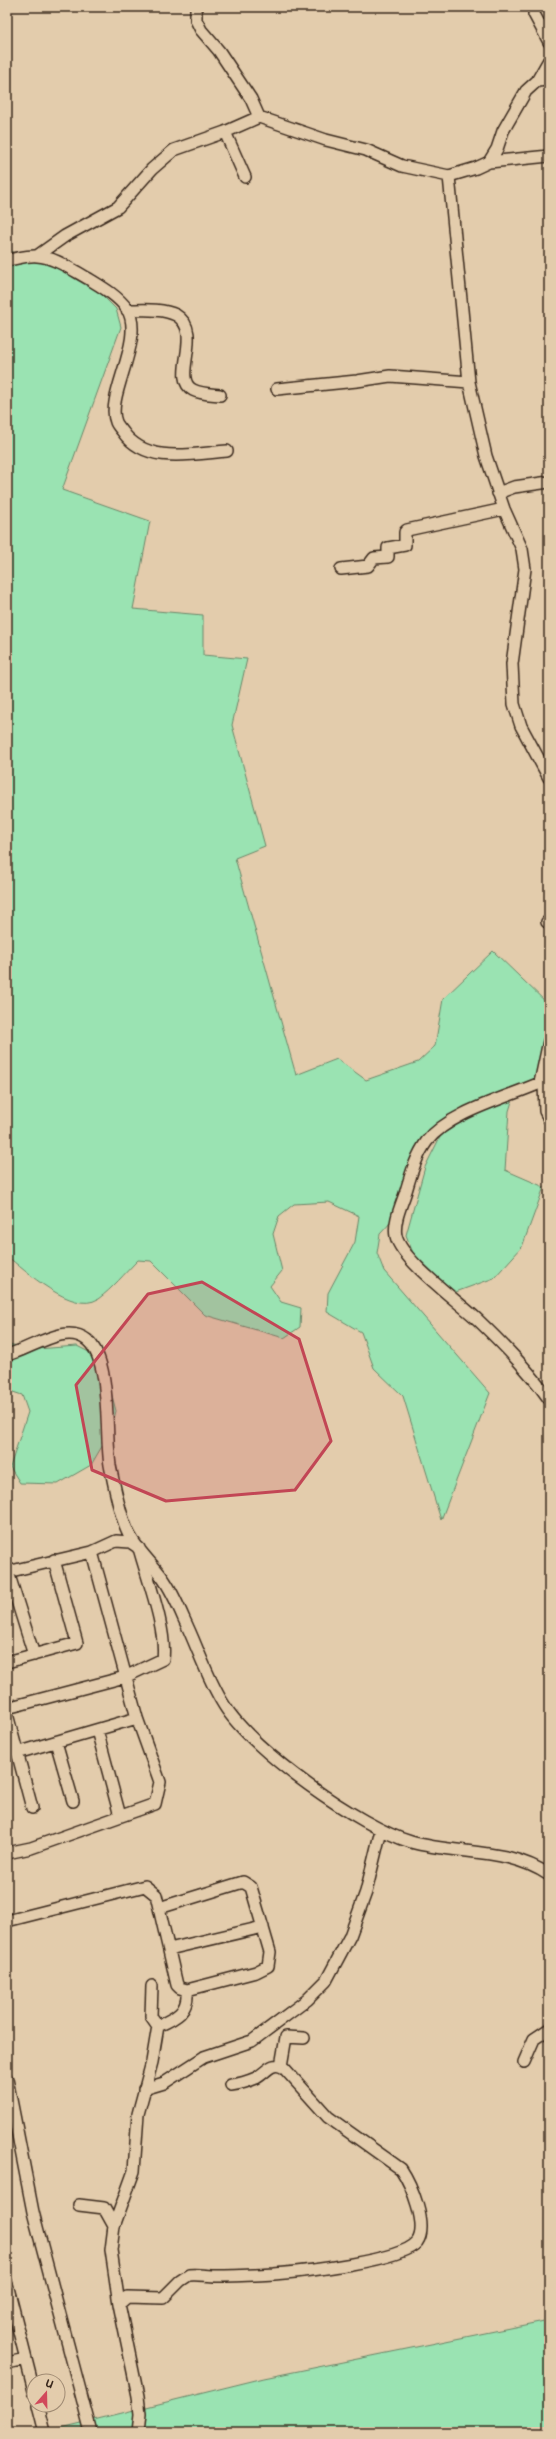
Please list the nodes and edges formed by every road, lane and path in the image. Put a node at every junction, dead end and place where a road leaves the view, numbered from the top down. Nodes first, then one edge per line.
1 (196, 7) edge
2 (534, 14) dead end
3 (549, 42) edge
4 (549, 60) edge
5 (549, 80) edge
6 (537, 81) junction
7 (259, 117) junction
8 (225, 132) junction
9 (549, 156) edge
10 (489, 162) junction
11 (449, 176) junction
12 (245, 177) dead end
13 (37, 256) junction
14 (7, 260) edge
15 (127, 310) junction
16 (469, 382) junction
17 (277, 389) dead end
18 (220, 395) dead end
19 (227, 450) dead end
20 (549, 482) edge
21 (498, 493) junction
22 (504, 508) junction
23 (341, 569) dead end
24 (549, 778) edge
25 (549, 1041) edge
26 (544, 1084) edge
27 (549, 1119) edge
28 (7, 1355) edge
29 (549, 1399) edge
30 (139, 1548) junction
31 (92, 1552) junction
32 (54, 1560) junction
33 (8, 1572) edge
34 (34, 1655) junction
35 (7, 1662) edge
36 (125, 1677) junction
37 (7, 1708) edge
38 (7, 1714) edge
39 (137, 1718) junction
40 (97, 1730) junction
41 (56, 1742) junction
42 (18, 1753) junction
43 (73, 1801) dead end
44 (32, 1808) dead end
45 (120, 1816) junction
46 (381, 1830) junction
47 (7, 1852) edge
48 (549, 1875) edge
49 (159, 1908) junction
50 (7, 1921) edge
51 (263, 1927) junction
52 (169, 1949) junction
53 (152, 1986) dead end
54 (187, 1990) junction
55 (158, 2026) junction
56 (549, 2029) edge
57 (304, 2038) dead end
58 (524, 2062) dead end
59 (281, 2066) junction
60 (7, 2078) edge
61 (231, 2085) dead end
62 (144, 2089) junction
63 (8, 2091) edge
64 (79, 2205) dead end
65 (114, 2226) junction
66 (7, 2284) edge
67 (119, 2304) junction
68 (26, 2359) junction
69 (7, 2363) edge
70 (30, 2373) edge
71 (40, 2413) edge
72 (45, 2432) edge
73 (91, 2432) edge
74 (138, 2432) edge

1 - 7 street
2 - 3 street
4 - 6 street
5 - 6 street
6 - 10 street
7 - 8 street
7 - 11 street
8 - 12 street
8 - 13 street
9 - 10 street
10 - 11 street
11 - 16 street
13 - 14 street
13 - 15 street
15 - 18 street
15 - 19 street
16 - 17 street
16 - 21 street
20 - 21 street
21 - 22 street
22 - 23 street
22 - 24 street
25 - 26 street
26 - 27 street
26 - 29 street
28 - 30 street
30 - 31 street
30 - 36 street
30 - 46 street
31 - 32 street
31 - 36 street
32 - 33 street
32 - 34 street
33 - 34 street
34 - 35 street
36 - 37 street
36 - 39 street
38 - 42 street
39 - 40 street
39 - 45 street
40 - 41 street
40 - 45 street
41 - 42 street
41 - 43 street
42 - 44 street
45 - 47 street
46 - 48 street
46 - 62 street
49 - 50 street
49 - 51 street
49 - 52 street
51 - 52 street
51 - 54 street
52 - 54 street
53 - 55 street
54 - 55 street
55 - 62 street
56 - 58 street
57 - 59 street
59 - 61 street
59 - 67 street
60 - 63 street
62 - 65 street
63 - 73 street
64 - 65 street
65 - 67 street
66 - 68 street
67 - 74 street
68 - 69 street
68 - 70 street
71 - 72 street

